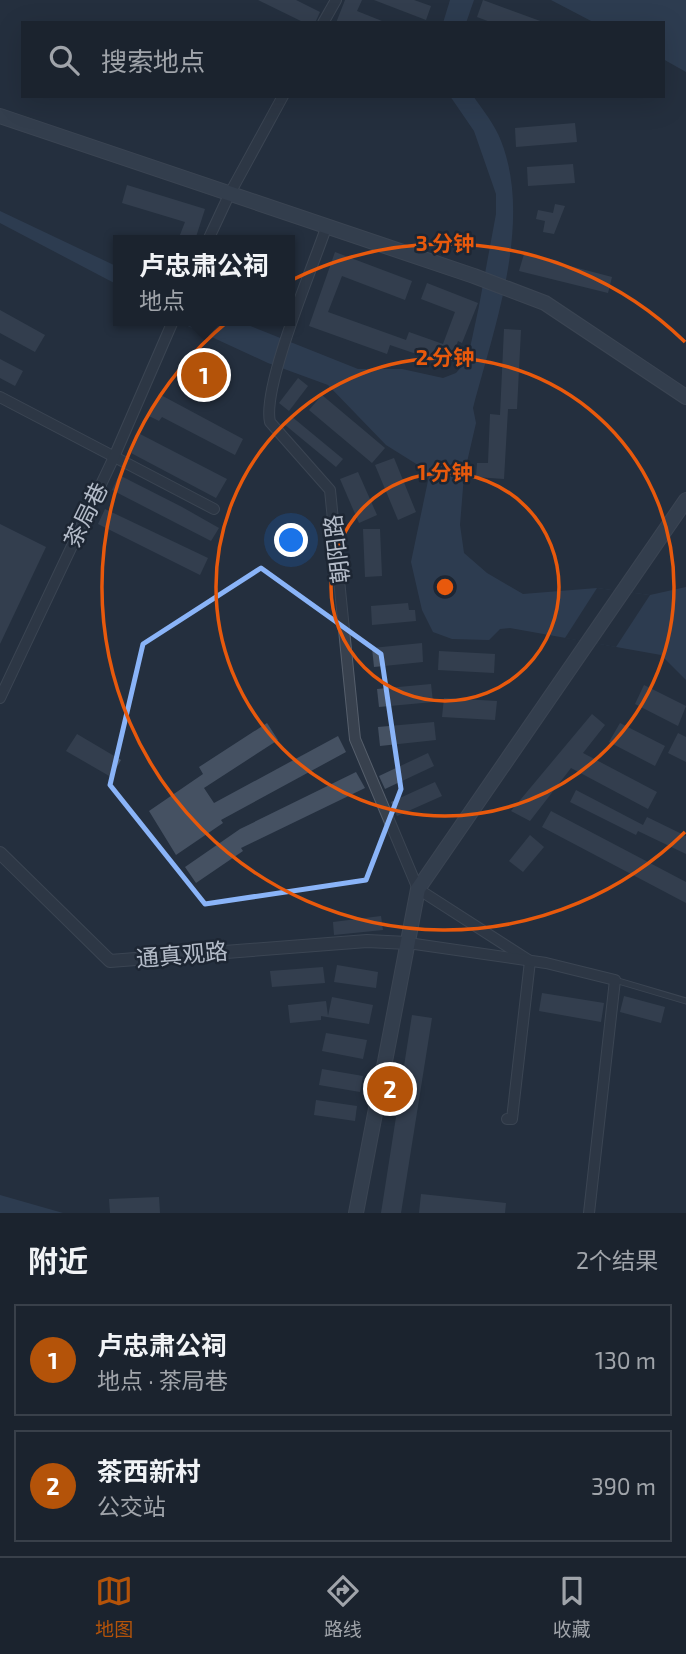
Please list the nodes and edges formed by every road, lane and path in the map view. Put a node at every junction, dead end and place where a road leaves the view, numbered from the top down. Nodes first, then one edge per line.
1 (336, 0) edge
2 (324, 21) edge
3 (282, 98) edge
4 (0, 116) edge
5 (229, 195) junction
6 (326, 228) junction
7 (210, 235) edge
8 (295, 318) edge
9 (171, 326) edge
10 (292, 326) edge
11 (0, 397) edge
12 (686, 397) edge
13 (114, 457) junction
14 (686, 500) edge
15 (214, 509) dead end
16 (1, 691) edge
17 (0, 853) edge
18 (418, 889) junction
19 (408, 943) junction
20 (530, 961) junction
21 (615, 980) junction
22 (686, 1001) edge
23 (507, 1119) dead end
24 (356, 1213) edge
25 (589, 1213) edge

1 - 2 street
3 - 5 street
4 - 5 main road
5 - 6 main road
5 - 7 street
6 - 8 street, 朝阳路
6 - 12 main road
9 - 13 street, 茶局巷
10 - 18 street, 朝阳路
11 - 13 street
13 - 15 street
13 - 16 street, 茶局巷
14 - 18 main road
17 - 19 street, 通真观路
18 - 19 main road
18 - 20 street
19 - 20 street
19 - 24 main road
20 - 21 street
20 - 23 street
21 - 22 lane
21 - 25 street

